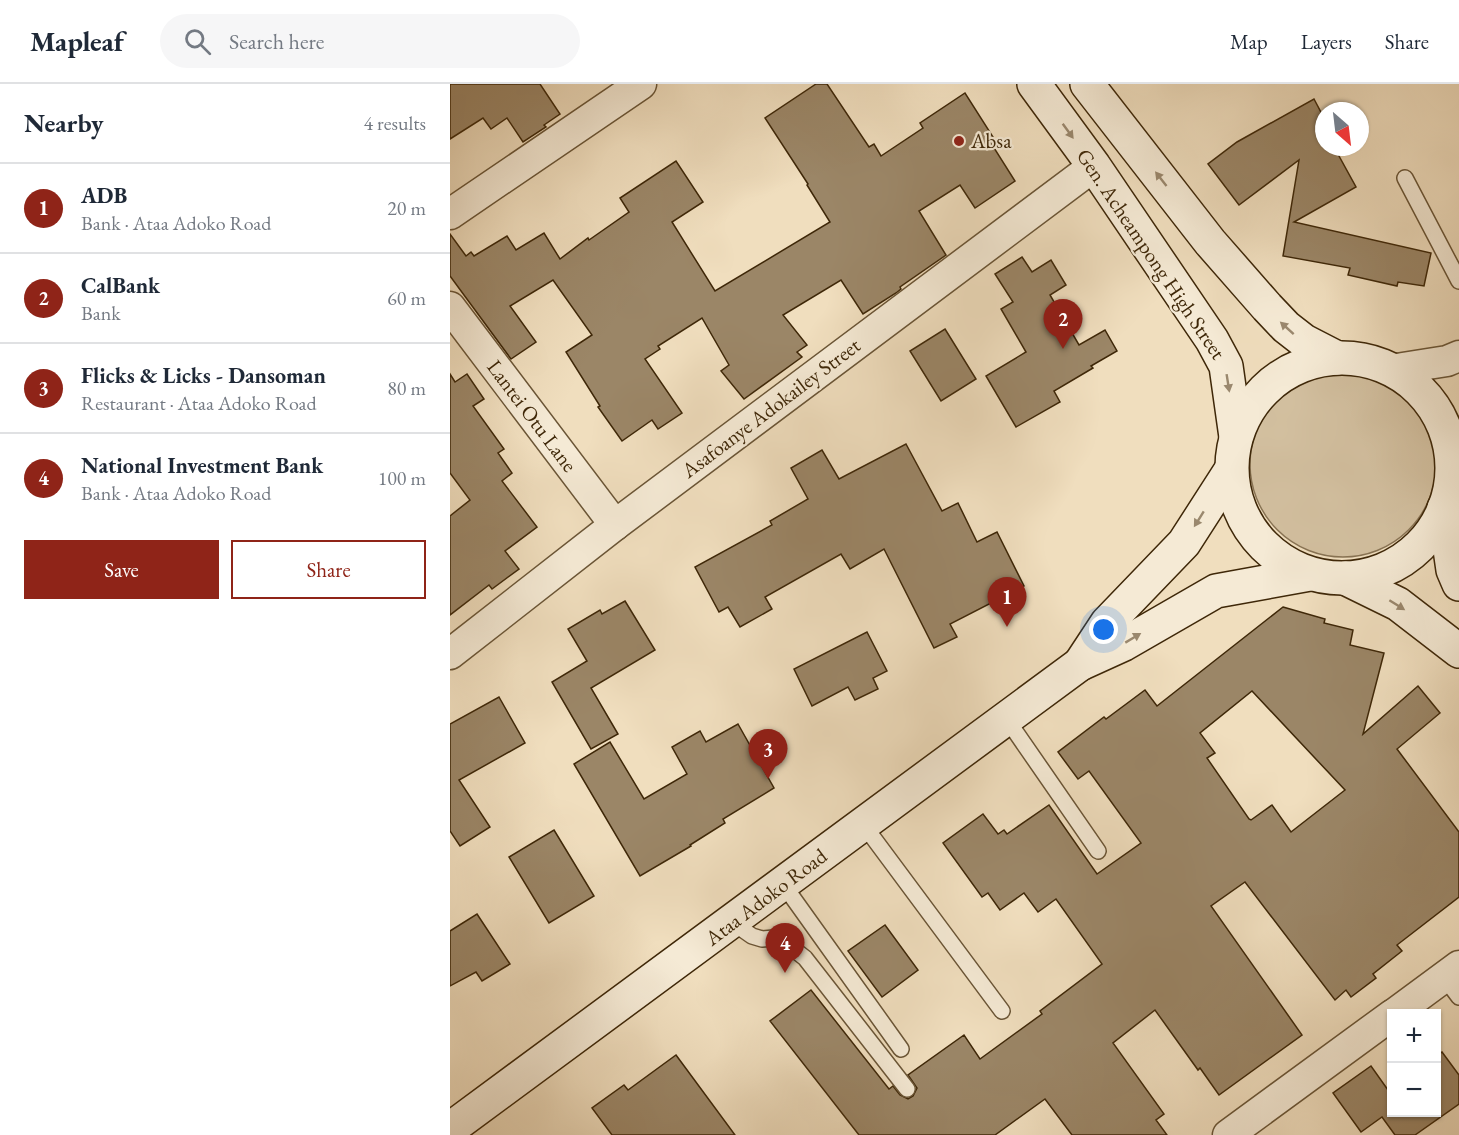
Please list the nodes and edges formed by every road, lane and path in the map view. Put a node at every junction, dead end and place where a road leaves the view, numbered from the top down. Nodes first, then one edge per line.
1 (640, 84) edge
2 (1034, 84) edge
3 (1087, 84) edge
4 (1094, 166) junction
5 (1405, 178) dead end
6 (450, 214) edge
7 (1459, 281) edge
8 (450, 307) edge
9 (1459, 356) edge
10 (1337, 358) junction
11 (1390, 370) junction
12 (1236, 437) junction
13 (1454, 444) edge
14 (1231, 470) junction
15 (1444, 508) junction
16 (615, 525) junction
17 (1310, 574) junction
18 (1345, 578) junction
19 (1459, 584) edge
20 (1459, 651) edge
21 (450, 654) edge
22 (1080, 664) junction
23 (1006, 718) junction
24 (863, 824) junction
25 (1098, 850) dead end
26 (783, 884) junction
27 (732, 922) junction
28 (1454, 980) edge
29 (1402, 1009) edge
30 (1002, 1011) dead end
31 (1387, 1018) edge
32 (901, 1049) dead end
33 (907, 1089) dead end
34 (450, 1129) edge
35 (1228, 1135) edge

1 - 6 street
2 -> 4 main road, Gen. Acheampong High Street
10 -> 3 main road
4 -> 12 main road, Gen. Acheampong High Street
4 - 16 street, Asafoanye Adokailey Street
5 - 7 lane
8 - 16 street, Lantei Otu Lane
9 - 11 street
10 - 11 main road
10 - 12 main road
11 - 13 main road
12 - 14 main road
13 - 15 main road
14 - 17 main road
14 -> 22 main road, Ataa Adoko Road
15 - 18 main road
15 - 19 main road
16 - 21 street, Asafoanye Adokailey Street
17 - 18 main road
22 -> 17 main road, Ataa Adoko Road
18 -> 20 main road
22 - 23 main road, Ataa Adoko Road
23 - 24 main road, Ataa Adoko Road
23 - 25 lane
24 - 26 main road, Ataa Adoko Road
24 - 30 lane
26 - 27 main road, Ataa Adoko Road
26 - 32 lane
27 - 33 lane
27 - 34 main road, Ataa Adoko Road
28 - 29 street
31 - 35 street

